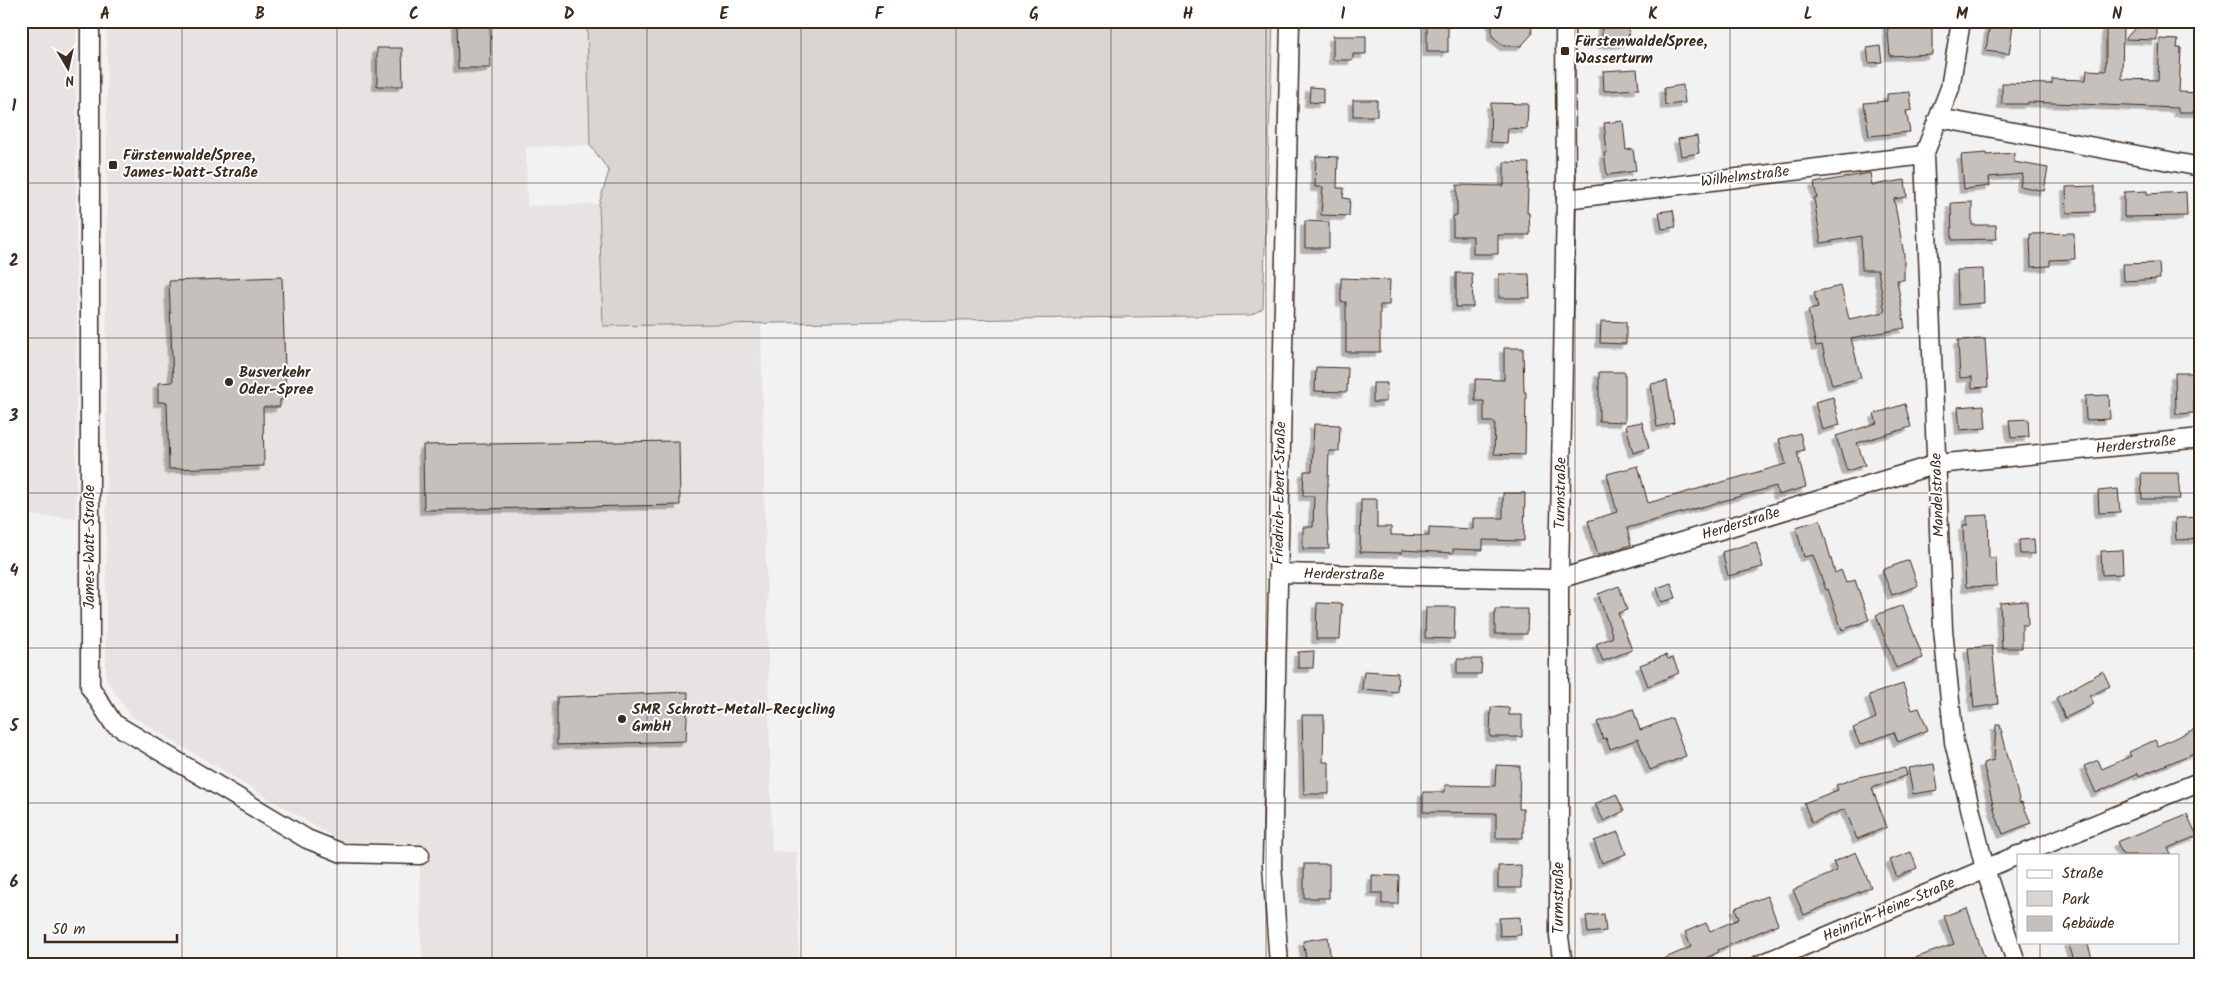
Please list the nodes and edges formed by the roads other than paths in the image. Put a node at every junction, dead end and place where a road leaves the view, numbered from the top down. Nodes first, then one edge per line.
1 (90, 21) edge
2 (1290, 21) edge
3 (1565, 21) edge
4 (1960, 21) edge
5 (1939, 118) junction
6 (1924, 155) junction
7 (2201, 167) edge
8 (1566, 199) junction
9 (2201, 438) edge
10 (1937, 464) junction
11 (1279, 573) junction
12 (1560, 579) junction
13 (2201, 781) edge
14 (2021, 854) edge
15 (420, 855) dead end
16 (2017, 856) edge
17 (1985, 869) junction
18 (1279, 965) edge
19 (1563, 965) edge
20 (1759, 965) edge
21 (2017, 965) edge

1 - 15 street, James-Watt-Straße
2 - 11 street, Friedrich-Ebert-Straße
3 - 8 street, Turmstraße
4 - 5 street, Mandelstraße
5 - 6 street, Mandelstraße
5 - 7 street
6 - 8 street, Wilhelmstraße
6 - 10 street, Mandelstraße
8 - 12 street, Turmstraße
9 - 10 street, Herderstraße
10 - 12 street, Herderstraße
10 - 17 street, Mandelstraße
11 - 12 street, Herderstraße
11 - 18 street, Friedrich-Ebert-Straße
12 - 19 street, Turmstraße
13 - 14 street, Heinrich-Heine-Straße
16 - 17 street, Heinrich-Heine-Straße
17 - 20 street, Heinrich-Heine-Straße
17 - 21 street, Mandelstraße

